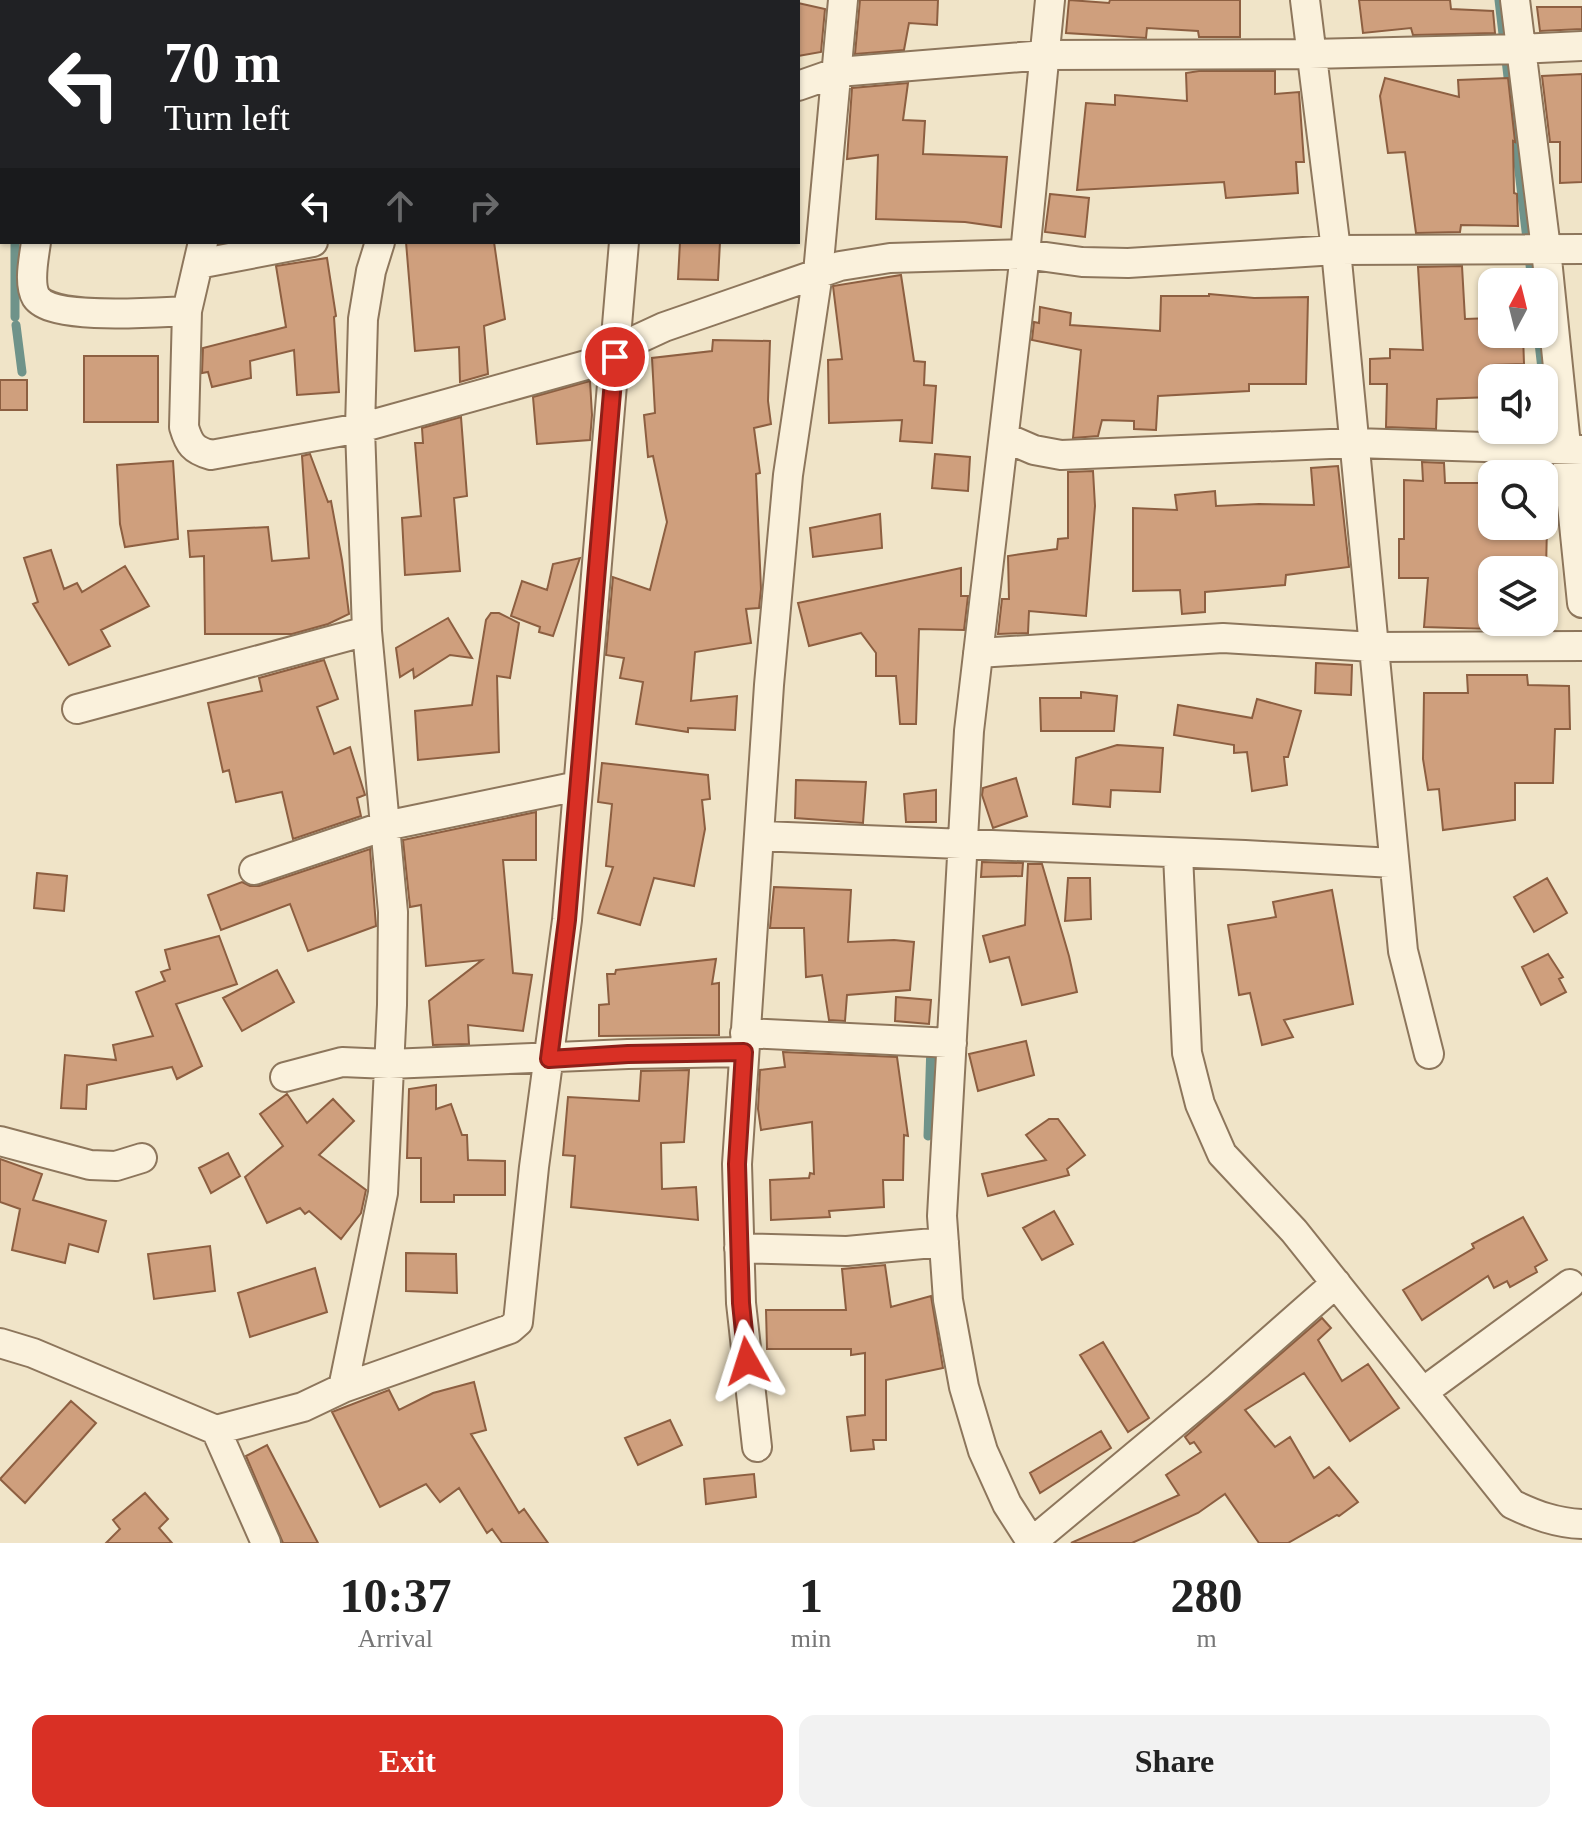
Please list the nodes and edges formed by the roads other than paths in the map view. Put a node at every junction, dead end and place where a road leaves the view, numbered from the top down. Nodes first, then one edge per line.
1 (843, 0) edge
2 (1050, 0) edge
3 (1305, 0) edge
4 (1515, 0) edge
5 (1582, 46) edge
6 (1520, 49) junction
7 (1310, 54) junction
8 (1045, 55) junction
9 (838, 72) junction
10 (800, 85) edge
11 (36, 244) edge
12 (292, 244) edge
13 (379, 244) edge
14 (624, 244) edge
15 (1546, 249) junction
16 (1582, 249) edge
17 (1336, 250) junction
18 (200, 253) edge
19 (1025, 254) junction
20 (818, 273) junction
21 (187, 311) junction
22 (615, 357) junction
23 (360, 428) junction
24 (1004, 437) junction
25 (1354, 443) junction
26 (1574, 450) edge
27 (1582, 603) edge
28 (367, 631) junction
29 (1582, 646) edge
30 (1374, 647) junction
31 (978, 653) junction
32 (77, 709) dead end
33 (578, 786) junction
34 (385, 826) junction
35 (759, 836) junction
36 (963, 843) junction
37 (1178, 854) junction
38 (1394, 863) junction
39 (254, 870) dead end
40 (745, 1042) junction
41 (952, 1043) junction
42 (1429, 1054) dead end
43 (549, 1059) junction
44 (389, 1064) junction
45 (285, 1077) dead end
46 (0, 1141) edge
47 (142, 1158) dead end
48 (944, 1242) junction
49 (739, 1248) junction
50 (1336, 1283) junction
51 (1570, 1284) dead end
52 (0, 1343) edge
53 (343, 1388) junction
54 (1423, 1392) junction
55 (216, 1430) junction
56 (757, 1447) dead end
57 (1582, 1524) edge
58 (266, 1543) edge
59 (1032, 1543) edge

1 - 9 street
2 - 8 street
3 - 7 street
4 - 6 street
5 - 6 street
6 - 7 street
6 - 15 street
7 - 8 street
7 - 17 street
8 - 9 street
8 - 19 street
9 - 10 street
9 - 20 street
11 - 21 street
12 - 18 street
13 - 23 street
14 - 22 street
15 - 16 street
15 - 17 street
15 - 26 street
17 - 19 street
17 - 25 street
18 - 21 street
19 - 20 street
19 - 24 street
20 - 22 street
20 - 35 street
21 - 23 street
22 - 23 street
22 - 33 street
23 - 28 street
24 - 25 street
24 - 31 street
25 - 26 street
25 - 30 street
26 - 27 street
28 - 32 street
28 - 34 street
29 - 30 street
30 - 31 street
30 - 38 street
31 - 36 street
33 - 34 street
33 - 43 street
34 - 39 street
34 - 44 street
35 - 36 street
35 - 40 street
36 - 37 street
36 - 41 street
37 - 38 street
37 - 50 street
38 - 42 street
40 - 41 street
40 - 43 street
40 - 49 street
41 - 48 street
43 - 44 street
43 - 53 street
44 - 45 street
44 - 53 street
46 - 47 street
48 - 49 street
48 - 59 street
49 - 56 street
50 - 54 street
50 - 59 street
51 - 54 street
52 - 55 street
53 - 55 street
54 - 57 street
55 - 58 street

